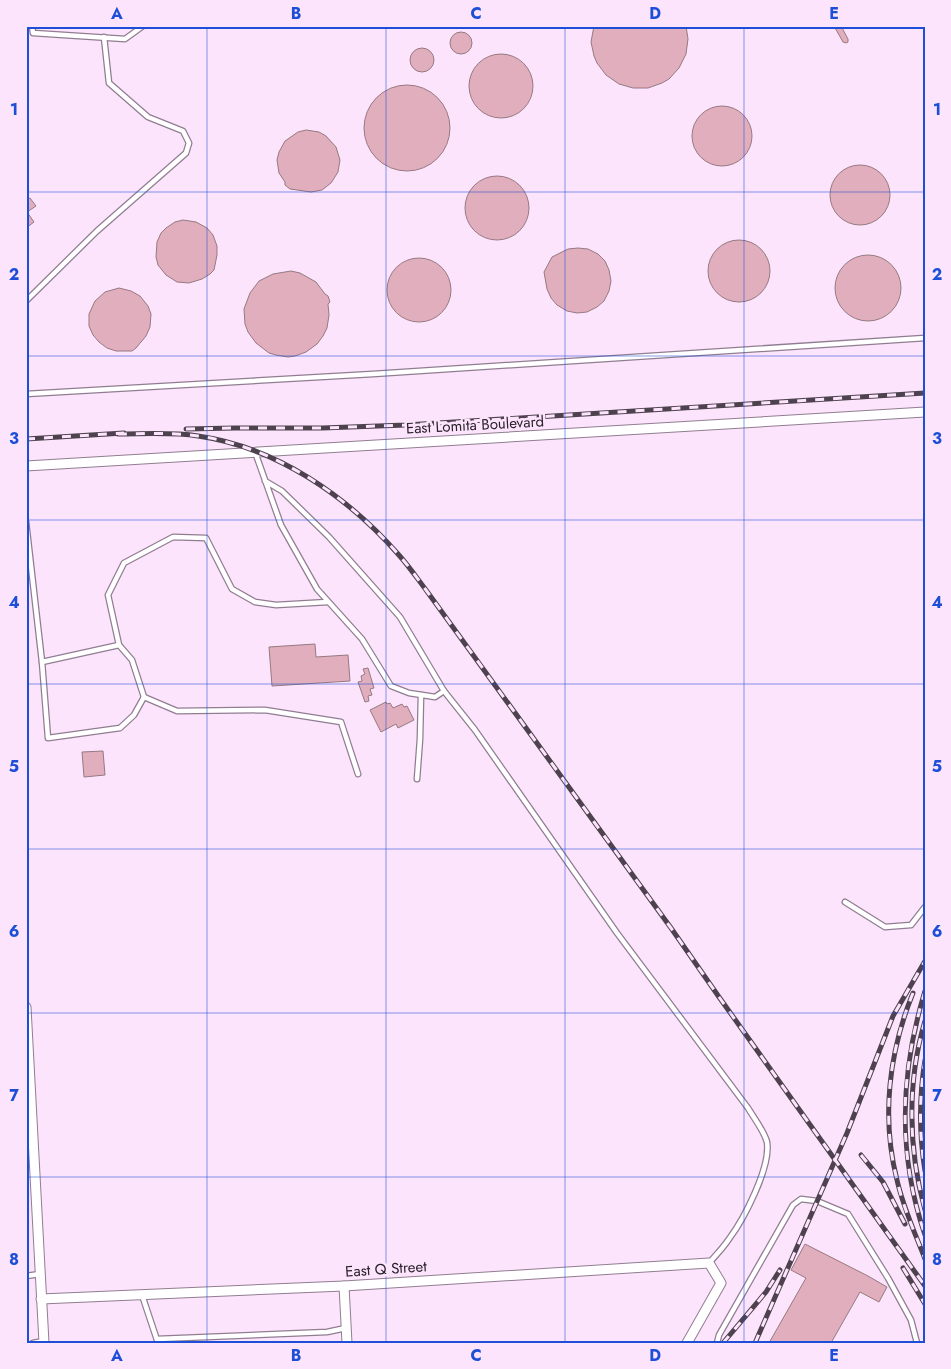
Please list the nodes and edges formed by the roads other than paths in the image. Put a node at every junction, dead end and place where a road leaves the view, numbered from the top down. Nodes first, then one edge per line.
1 (32, 26) edge
2 (143, 26) edge
3 (104, 37) junction
4 (26, 301) edge
5 (925, 338) edge
6 (26, 394) edge
7 (925, 412) edge
8 (255, 452) junction
9 (26, 466) edge
10 (265, 481) junction
11 (26, 522) edge
12 (328, 602) junction
13 (119, 645) junction
14 (42, 662) junction
15 (444, 691) junction
16 (421, 695) junction
17 (144, 697) junction
18 (358, 774) dead end
19 (417, 779) dead end
20 (845, 902) dead end
21 (925, 907) edge
22 (26, 1007) edge
23 (709, 1263) junction
24 (40, 1274) junction
25 (26, 1276) edge
26 (344, 1286) junction
27 (142, 1295) junction
28 (41, 1299) junction
29 (347, 1328) junction
30 (158, 1341) edge
31 (44, 1342) edge
32 (33, 1343) edge
33 (347, 1343) edge
34 (687, 1343) edge
35 (717, 1343) edge
36 (917, 1343) edge

1 - 3 lane
2 - 3 lane
3 - 4 lane
5 - 6 lane
7 - 8 street, East Lomita Boulevard
8 - 9 street, East Lomita Boulevard
8 - 10 lane
10 - 12 lane
10 - 15 lane
11 - 14 lane
12 - 13 lane
12 - 16 lane
13 - 14 lane
13 - 17 lane
14 - 17 lane
15 - 16 lane
15 - 23 lane
16 - 19 lane
17 - 18 lane
20 - 21 lane
22 - 24 street
23 - 26 street, East Q Street
23 - 34 street
24 - 25 lane
24 - 28 street
26 - 27 street, East Q Street
26 - 29 street
27 - 28 street, East Q Street
27 - 30 lane
28 - 31 street
29 - 30 lane
29 - 33 street
31 - 32 lane
35 - 36 lane

